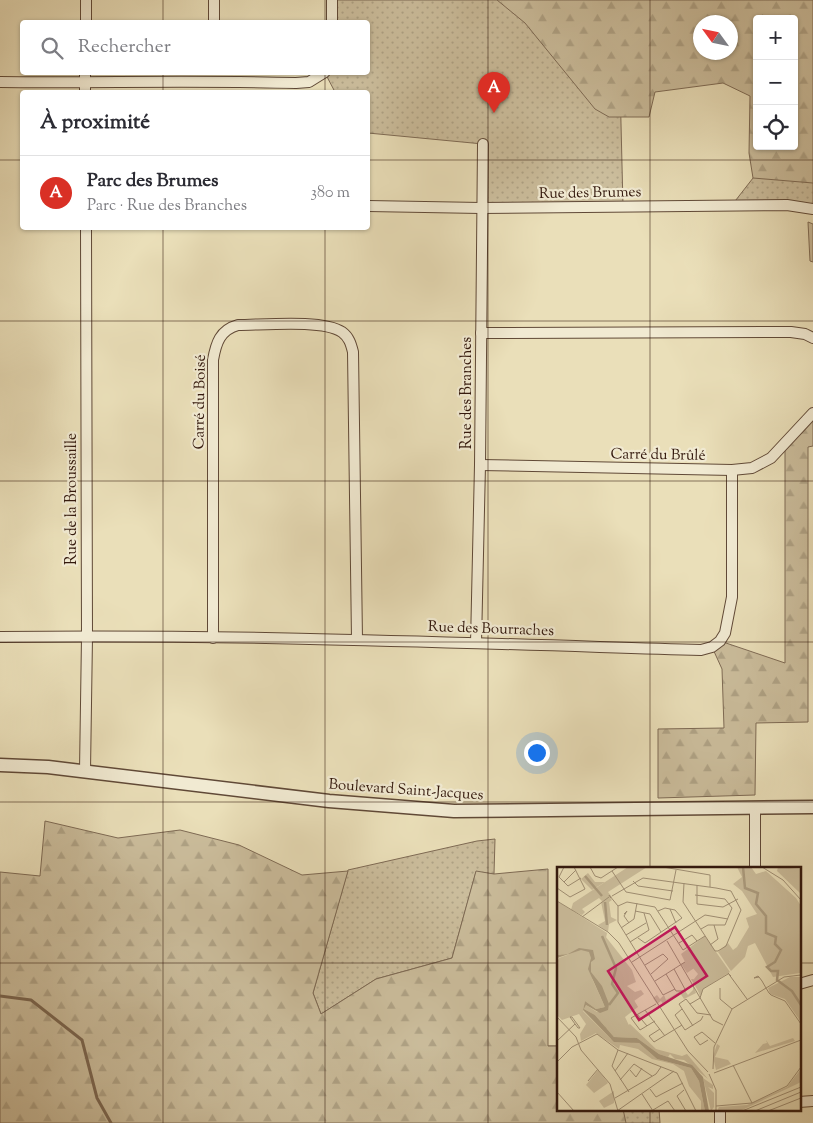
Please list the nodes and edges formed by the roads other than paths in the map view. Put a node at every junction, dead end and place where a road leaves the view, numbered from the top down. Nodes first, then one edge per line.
1 (86, 0) edge
2 (214, 0) edge
3 (332, 0) edge
4 (86, 20) edge
5 (214, 20) edge
6 (332, 20) edge
7 (321, 75) edge
8 (215, 76) edge
9 (0, 82) edge
10 (85, 83) edge
11 (483, 144) dead end
12 (370, 206) edge
13 (481, 208) junction
14 (813, 208) edge
15 (86, 230) edge
16 (481, 333) junction
17 (813, 338) edge
18 (813, 412) edge
19 (480, 465) junction
20 (732, 470) junction
21 (87, 636) junction
22 (0, 637) edge
23 (213, 638) junction
24 (357, 639) junction
25 (476, 643) junction
26 (0, 765) edge
27 (85, 771) junction
28 (813, 806) edge
29 (755, 807) junction
30 (754, 867) edge
31 (813, 980) edge
32 (800, 984) edge
33 (813, 1101) edge
34 (800, 1102) edge
35 (720, 1110) edge
36 (720, 1123) edge

1 - 4 street
2 - 5 street
3 - 6 street
7 - 8 street
8 - 10 street
9 - 10 street
11 - 13 street, Rue des Branches
12 - 13 street, Rue des Brumes
13 - 14 street, Rue des Brumes
13 - 16 street, Rue des Branches
15 - 21 street, Rue de la Broussaille
16 - 17 street
16 - 19 street, Rue des Branches
18 - 20 street, Carré du Brûlé
19 - 20 street, Carré du Brûlé
19 - 25 street, Rue des Branches
20 - 25 street, Rue des Bourraches
21 - 22 street, Rue des Bourraches
21 - 23 street, Rue des Bourraches
21 - 27 street, Rue de la Broussaille
23 - 24 street, Rue des Bourraches
23 - 24 street, Carré du Boisé
24 - 25 street, Rue des Bourraches
26 - 27 street, Boulevard Saint-Jacques
27 - 29 street, Boulevard Saint-Jacques
28 - 29 street, Boulevard Saint-Jacques
29 - 30 street
31 - 32 street
33 - 34 street
35 - 36 street

